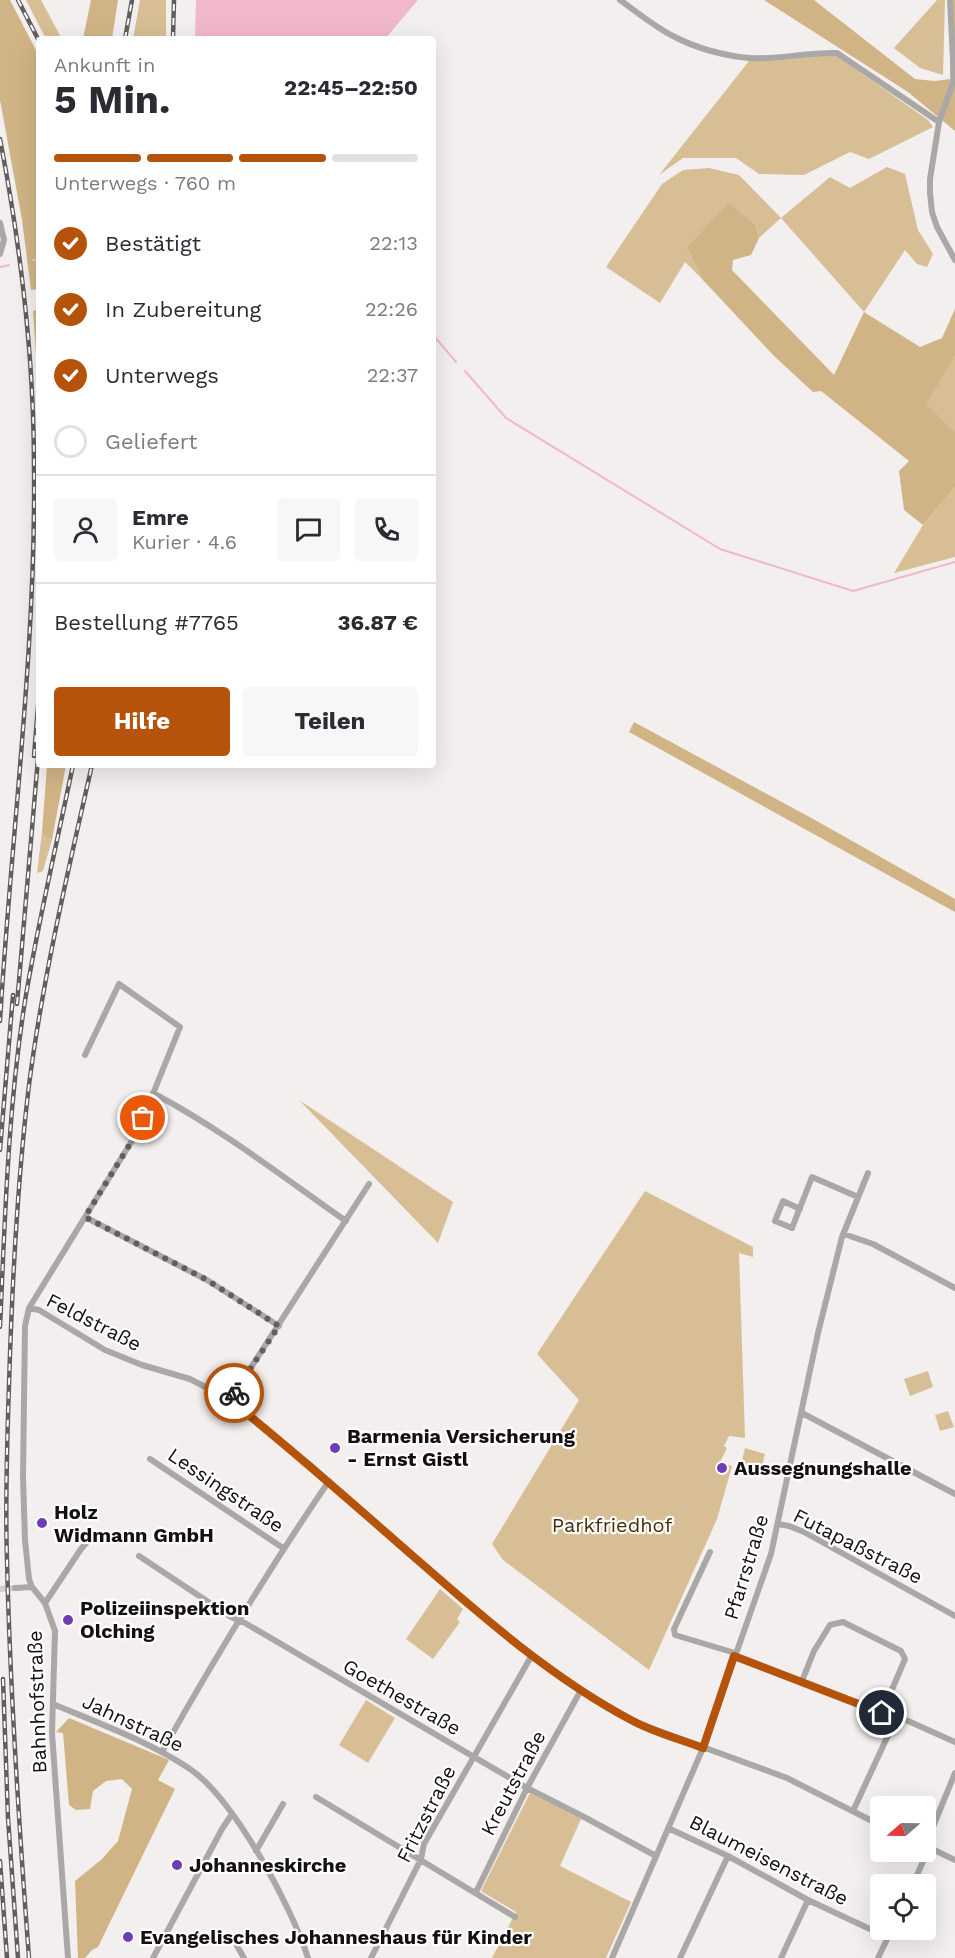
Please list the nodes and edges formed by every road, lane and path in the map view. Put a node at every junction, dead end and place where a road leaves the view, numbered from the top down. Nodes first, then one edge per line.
1 (620, 0) edge
2 (951, 0) edge
3 (939, 122) junction
4 (0, 223) edge
5 (0, 254) edge
6 (955, 260) edge
7 (85, 1055) dead end
8 (153, 1093) junction
9 (868, 1173) dead end
10 (369, 1184) dead end
11 (858, 1197) junction
12 (800, 1209) junction
13 (85, 1217) junction
14 (346, 1221) junction
15 (844, 1234) junction
16 (955, 1288) edge
17 (29, 1308) junction
18 (279, 1326) junction
19 (230, 1400) junction
20 (802, 1413) junction
21 (150, 1459) dead end
22 (329, 1481) junction
23 (955, 1494) edge
24 (778, 1524) junction
25 (89, 1540) dead end
26 (283, 1548) junction
27 (710, 1552) dead end
28 (139, 1556) dead end
29 (32, 1587) junction
30 (15, 1588) tunnel mouth
31 (45, 1603) junction
32 (955, 1616) edge
33 (238, 1621) junction
34 (735, 1654) junction
35 (532, 1655) junction
36 (802, 1681) junction
37 (581, 1689) junction
38 (52, 1704) junction
39 (882, 1713) junction
40 (897, 1716) junction
41 (955, 1742) edge
42 (703, 1748) junction
43 (162, 1752) junction
44 (474, 1757) junction
45 (955, 1773) edge
46 (527, 1788) junction
47 (316, 1797) dead end
48 (284, 1804) dead end
49 (853, 1811) junction
50 (232, 1814) junction
51 (870, 1820) edge
52 (936, 1823) edge
53 (668, 1828) junction
54 (936, 1850) edge
55 (256, 1851) junction
56 (656, 1856) junction
57 (728, 1856) junction
58 (421, 1859) junction
59 (955, 1860) edge
60 (476, 1892) junction
61 (808, 1900) junction
62 (515, 1917) dead end
63 (870, 1929) edge
64 (886, 1940) edge
65 (237, 1946) dead end
66 (68, 1958) edge
67 (153, 1958) edge
68 (244, 1958) edge
69 (308, 1958) edge
70 (371, 1958) edge
71 (612, 1958) edge
72 (680, 1958) edge
73 (781, 1958) edge
74 (878, 1958) edge

1 - 3 street
2 - 3 street
3 - 6 street
4 - 5 street
7 - 8 street
8 - 13 street
8 - 14 street
9 - 11 street, Pfarrstraße
10 - 14 street
11 - 12 street
11 - 15 street, Pfarrstraße
12 - 12 street
13 - 17 street
13 - 18 street
14 - 18 street
15 - 16 street
15 - 20 street, Pfarrstraße
17 - 19 street, Feldstraße
17 - 29 street, Bahnhofstraße
18 - 19 street
19 - 22 street, Feldstraße
20 - 23 street
20 - 24 street, Pfarrstraße
21 - 26 street, Lessingstraße
22 - 26 street
22 - 35 street, Feldstraße
24 - 32 street, Futapaßstraße
24 - 34 street, Pfarrstraße
25 - 31 street
26 - 33 street
27 - 34 street
28 - 33 street, Goethestraße
29 - 30 street
29 - 31 street, Bahnhofstraße
31 - 38 street, Bahnhofstraße
33 - 43 street
33 - 44 street, Goethestraße
34 - 36 street
34 - 42 street, Pfarrstraße
35 - 37 street, Feldstraße
35 - 44 street, Fritzstraße
36 - 39 street
36 - 39 street
37 - 42 street, Feldstraße
37 - 46 street, Kreutstraße
38 - 43 street, Jahnstraße
38 - 66 street, Bahnhofstraße
39 - 40 street
40 - 41 street
40 - 49 street
42 - 49 street, Feldstraße
42 - 53 street, Pfarrstraße
43 - 50 street, Jahnstraße
44 - 46 street, Goethestraße
44 - 58 street, Fritzstraße
45 - 52 street
46 - 56 street, Goethestraße
46 - 60 street, Kreutstraße
47 - 58 street
48 - 55 street
49 - 51 street, Feldstraße
50 - 55 street, Jahnstraße
50 - 67 street
53 - 56 street, Pfarrstraße
53 - 57 street, Blaumeisenstraße
54 - 59 street
55 - 69 street, Jahnstraße
56 - 71 street, Pfarrstraße
57 - 61 street, Blaumeisenstraße
57 - 72 street
58 - 60 street
58 - 70 street, Fritzstraße
60 - 62 street
61 - 63 street, Blaumeisenstraße
61 - 73 street
64 - 74 street
65 - 68 street

